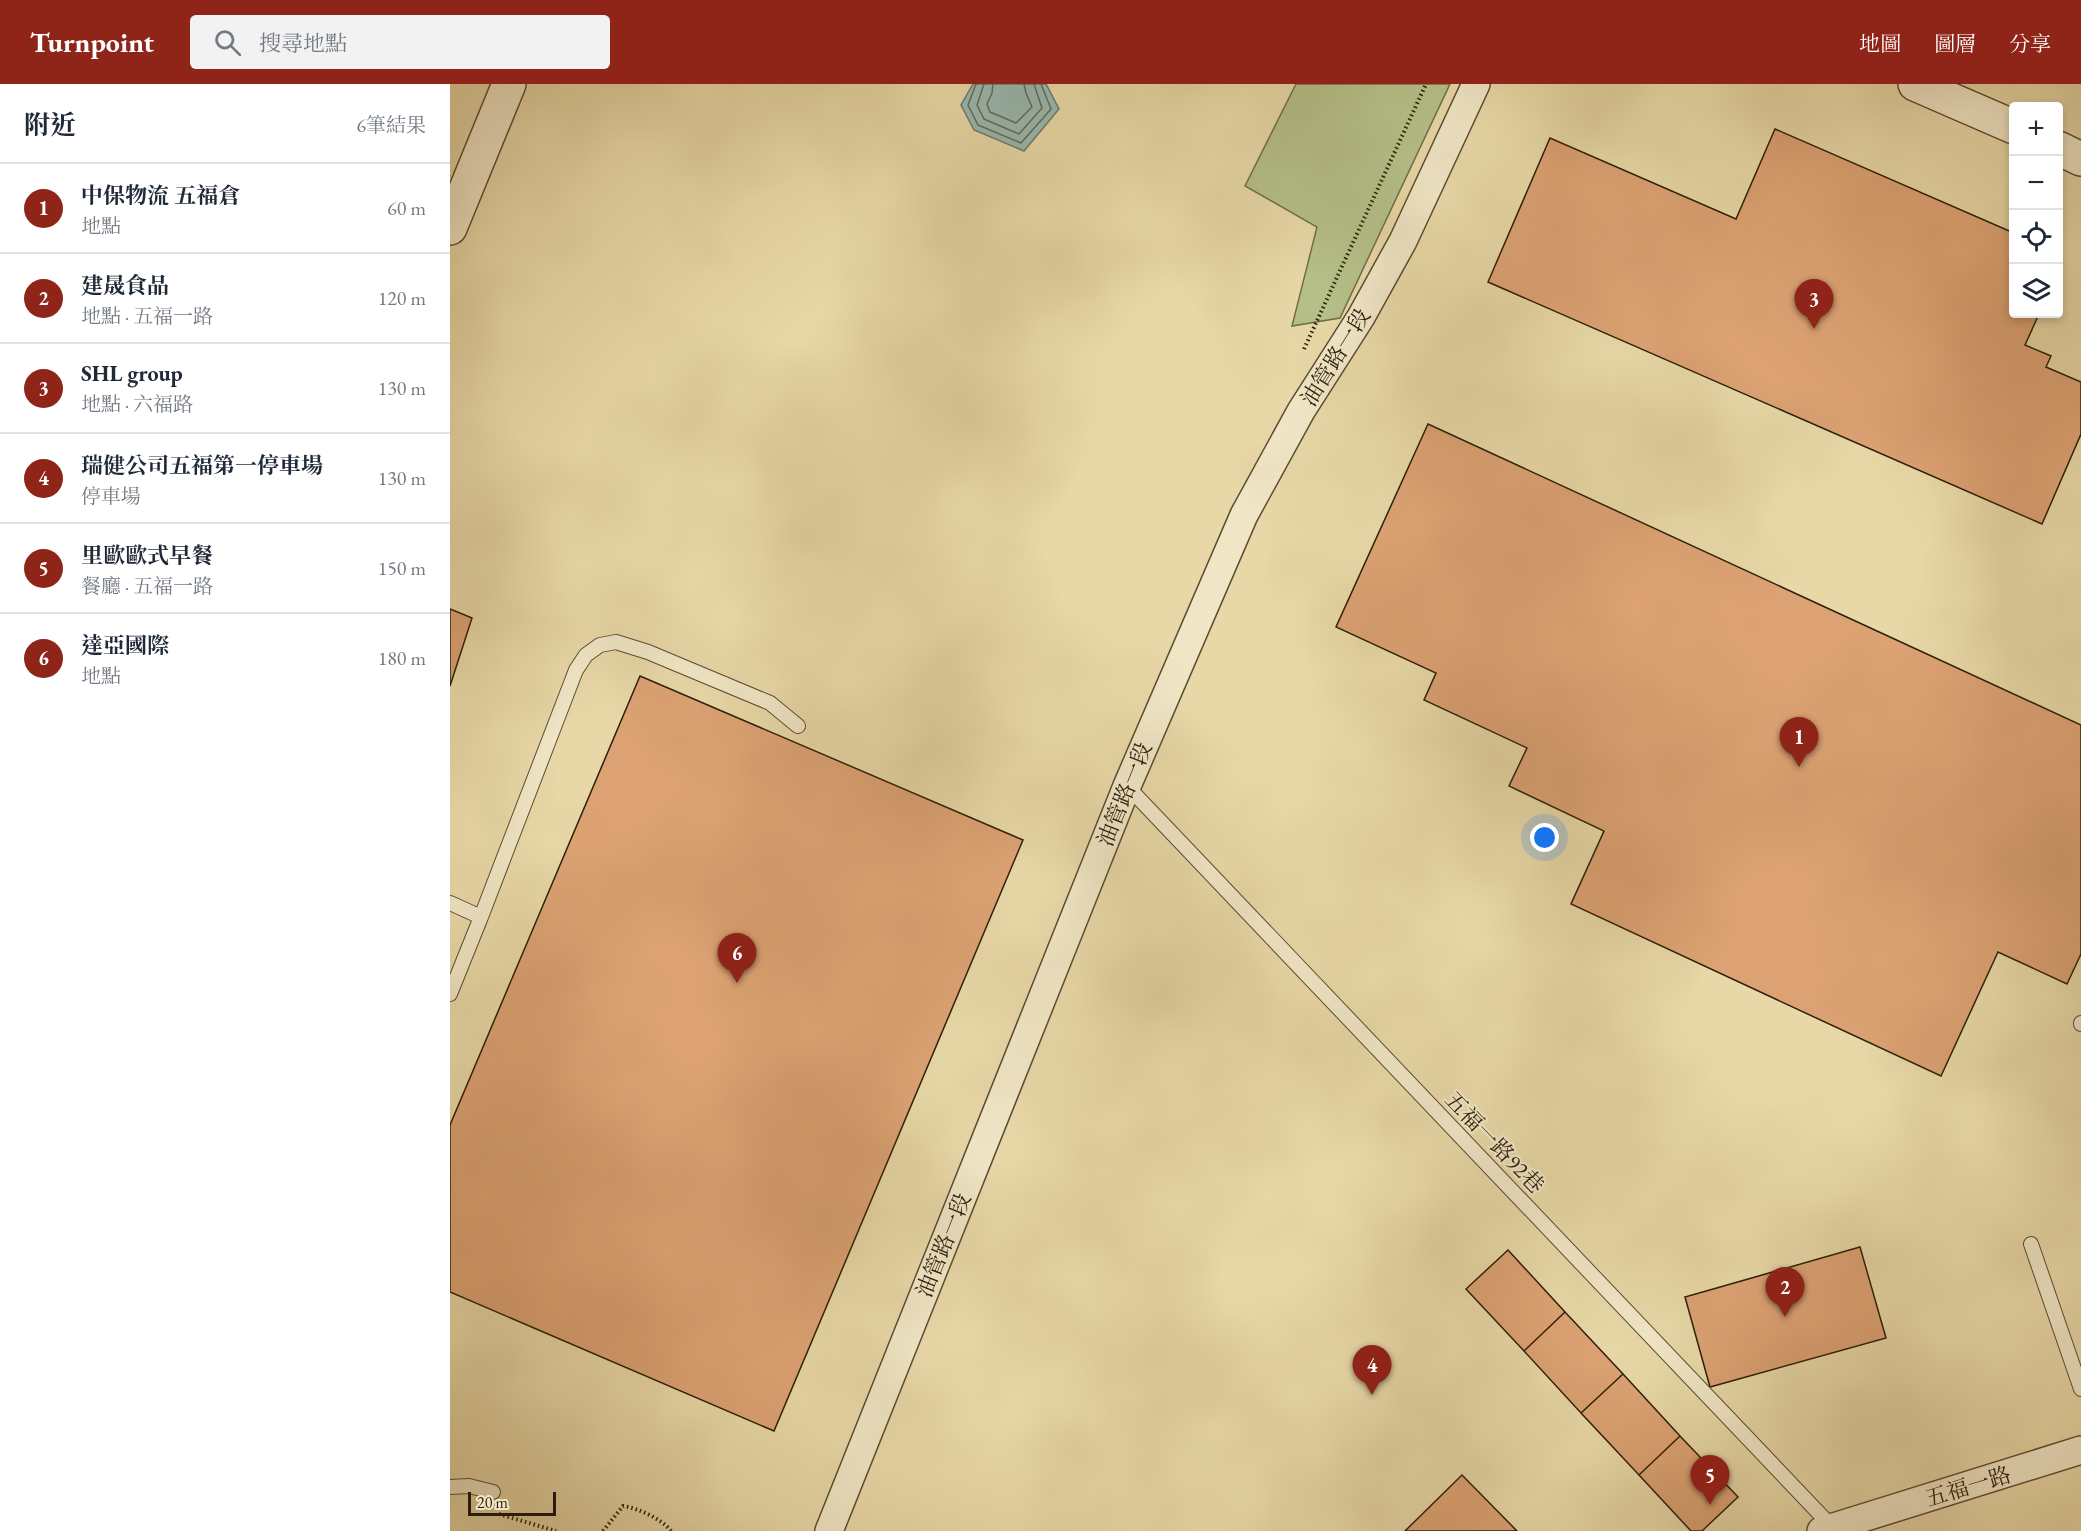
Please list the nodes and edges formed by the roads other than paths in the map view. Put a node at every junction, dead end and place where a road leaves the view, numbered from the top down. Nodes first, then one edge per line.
1 (509, 84) edge
2 (1476, 84) edge
3 (1915, 84) edge
4 (2009, 125) edge
5 (2063, 150) edge
6 (2081, 159) edge
7 (450, 228) edge
8 (798, 726) dead end
9 (1127, 786) junction
10 (450, 903) edge
11 (481, 916) junction
12 (450, 994) edge
13 (2031, 1244) dead end
14 (2081, 1389) edge
15 (2081, 1450) edge
16 (450, 1487) edge
17 (493, 1492) road end
18 (1830, 1530) edge
19 (828, 1531) edge

1 - 7 street
2 - 9 street, 油管路一段
3 - 4 street
5 - 6 street
8 - 11 lane
9 - 18 lane, 五福一路92巷
9 - 19 street, 油管路一段
10 - 11 lane
11 - 12 lane
13 - 14 lane
15 - 18 street, 五福一路
16 - 17 lane

